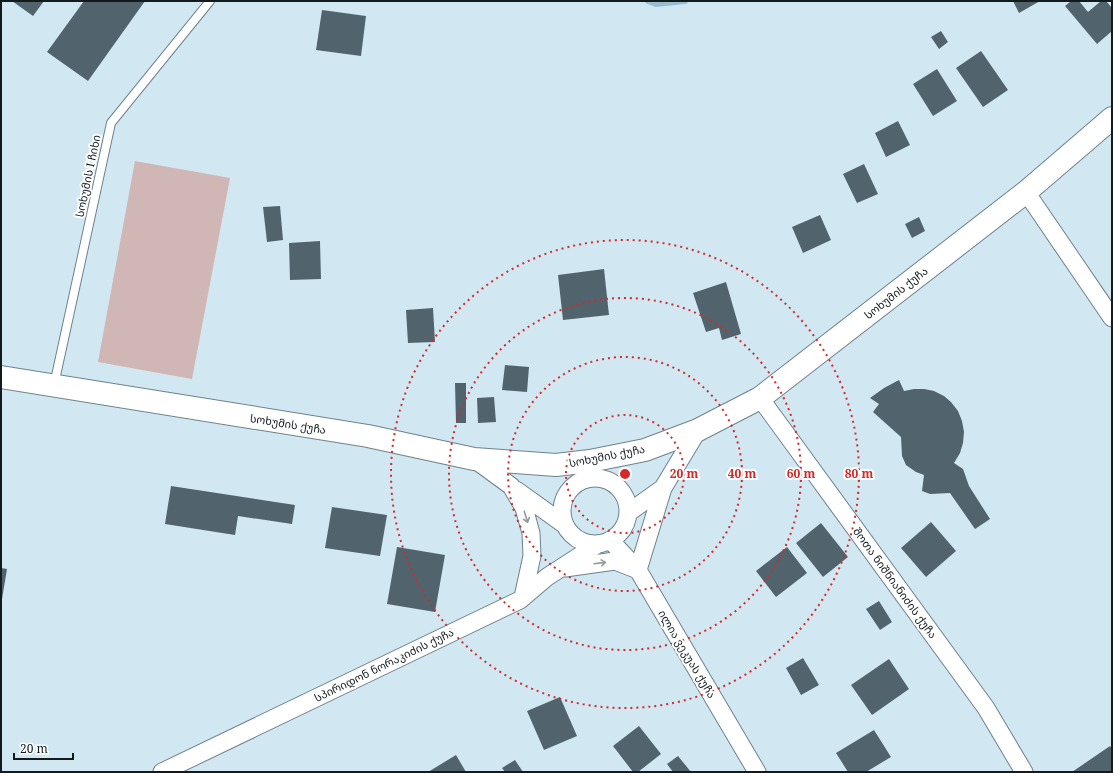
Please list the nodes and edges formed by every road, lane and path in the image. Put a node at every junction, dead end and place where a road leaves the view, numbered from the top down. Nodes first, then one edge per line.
1 (210, 1) edge
2 (1112, 118) edge
3 (1026, 192) junction
4 (1112, 318) edge
5 (1, 377) edge
6 (54, 386) junction
7 (760, 398) junction
8 (698, 430) junction
9 (474, 459) junction
10 (592, 469) junction
11 (511, 486) junction
12 (663, 488) junction
13 (628, 513) junction
14 (565, 525) junction
15 (604, 542) junction
16 (561, 568) junction
17 (638, 570) junction
18 (524, 597) junction
19 (162, 772) edge
20 (757, 772) edge
21 (1024, 772) edge

1 - 6 lane, სოხუმის I ჩიხი
2 - 3 highway, სოხუმის ქუჩა
3 - 4 street
3 - 7 highway, სოხუმის ქუჩა
5 - 6 highway, სოხუმის ქუჩა
6 - 9 highway, სოხუმის ქუჩა
7 - 8 highway, სოხუმის ქუჩა
7 - 21 street, შოთა ნიშნიანიძის ქუჩა
8 - 10 highway, სოხუმის ქუჩა
8 - 12 street
9 - 10 highway, სოხუმის ქუჩა
9 - 11 street
10 - 13 street
10 - 14 street
11 - 14 street
11 -> 18 street
12 - 13 street
12 - 17 street
13 - 15 street
14 - 15 street
15 - 16 street, სპირიდონ ნორაკიძის ქუჩა
15 - 17 street, ილია ვეკუას ქუჩა
16 -> 17 street
16 - 18 street, სპირიდონ ნორაკიძის ქუჩა
17 - 20 street, ილია ვეკუას ქუჩა
18 - 19 street, სპირიდონ ნორაკიძის ქუჩა

